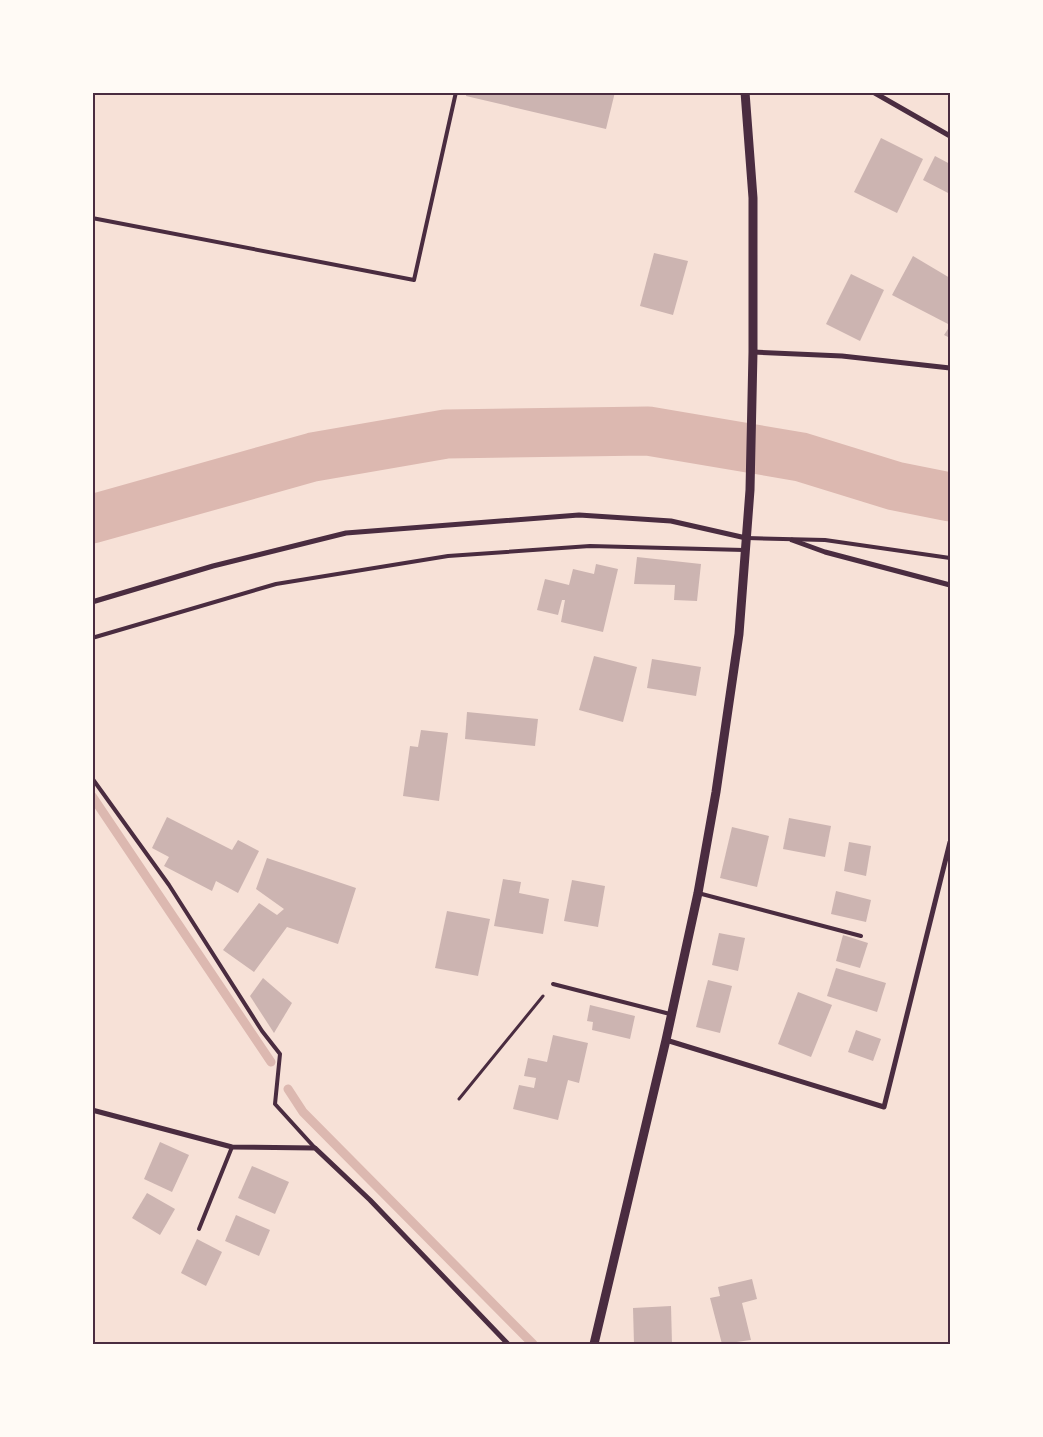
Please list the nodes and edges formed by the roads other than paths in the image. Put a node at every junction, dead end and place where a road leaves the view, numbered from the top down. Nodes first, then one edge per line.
1 (456, 92) edge
2 (745, 92) edge
3 (873, 92) edge
4 (950, 136) edge
5 (92, 218) edge
6 (753, 352) junction
7 (950, 368) edge
8 (746, 538) junction
9 (792, 540) junction
10 (744, 550) junction
11 (950, 558) edge
12 (950, 584) edge
13 (92, 602) edge
14 (92, 638) edge
15 (92, 778) edge
16 (950, 842) edge
17 (698, 892) junction
18 (861, 936) dead end
19 (553, 984) road end
20 (670, 1014) junction
21 (666, 1040) junction
22 (92, 1110) edge
23 (232, 1147) junction
24 (315, 1148) junction
25 (200, 1228) dead end
26 (508, 1344) edge
27 (594, 1344) edge

1 - 5 lane
2 - 6 street
3 - 4 street
6 - 7 street
6 - 8 street
8 - 9 lane
8 - 10 street
8 - 13 street
9 - 11 lane
9 - 12 street
10 - 14 lane
10 - 17 street
15 - 24 lane
16 - 21 street
17 - 18 lane
17 - 20 street
19 - 20 lane
20 - 21 street
21 - 27 street
22 - 23 street
23 - 24 street
23 - 25 lane
24 - 26 street

